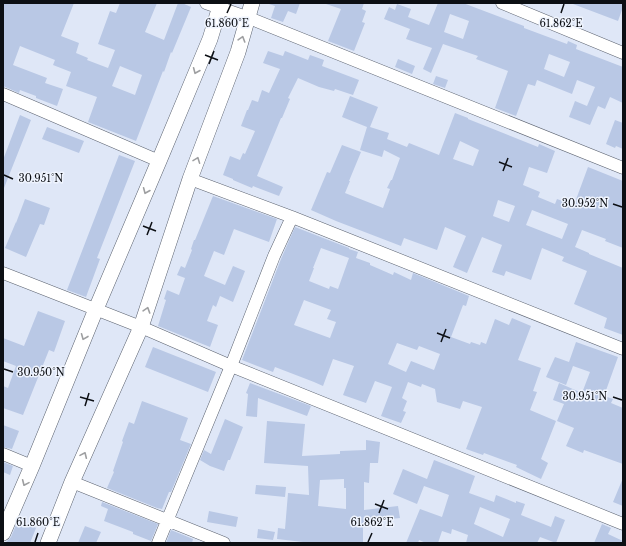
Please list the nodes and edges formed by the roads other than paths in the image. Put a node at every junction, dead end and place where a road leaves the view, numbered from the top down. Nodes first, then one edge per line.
1 (252, 3) edge
2 (502, 3) edge
3 (215, 5) edge
4 (249, 18) junction
5 (623, 52) edge
6 (3, 94) edge
7 (159, 161) junction
8 (623, 168) edge
9 (190, 179) junction
10 (292, 217) junction
11 (3, 273) edge
12 (96, 309) junction
13 (141, 327) junction
14 (623, 349) edge
15 (231, 366) junction
16 (3, 454) edge
17 (32, 466) junction
18 (72, 482) junction
19 (167, 520) junction
20 (623, 524) edge
21 (3, 533) edge
22 (48, 543) edge
23 (158, 543) edge
24 (224, 543) edge

1 - 4 street
2 - 5 street
3 - 4 street
3 -> 7 street
4 - 8 street
9 -> 4 street
6 - 7 street
7 -> 12 street
9 - 10 street
13 -> 9 street
10 - 14 street
10 - 15 street
11 - 12 street
12 - 13 street
12 -> 17 street
13 - 15 street
18 -> 13 street
15 - 19 street
15 - 20 street
16 - 17 street
17 -> 21 street
18 - 19 street
18 - 22 street
19 - 23 street
19 - 24 street

